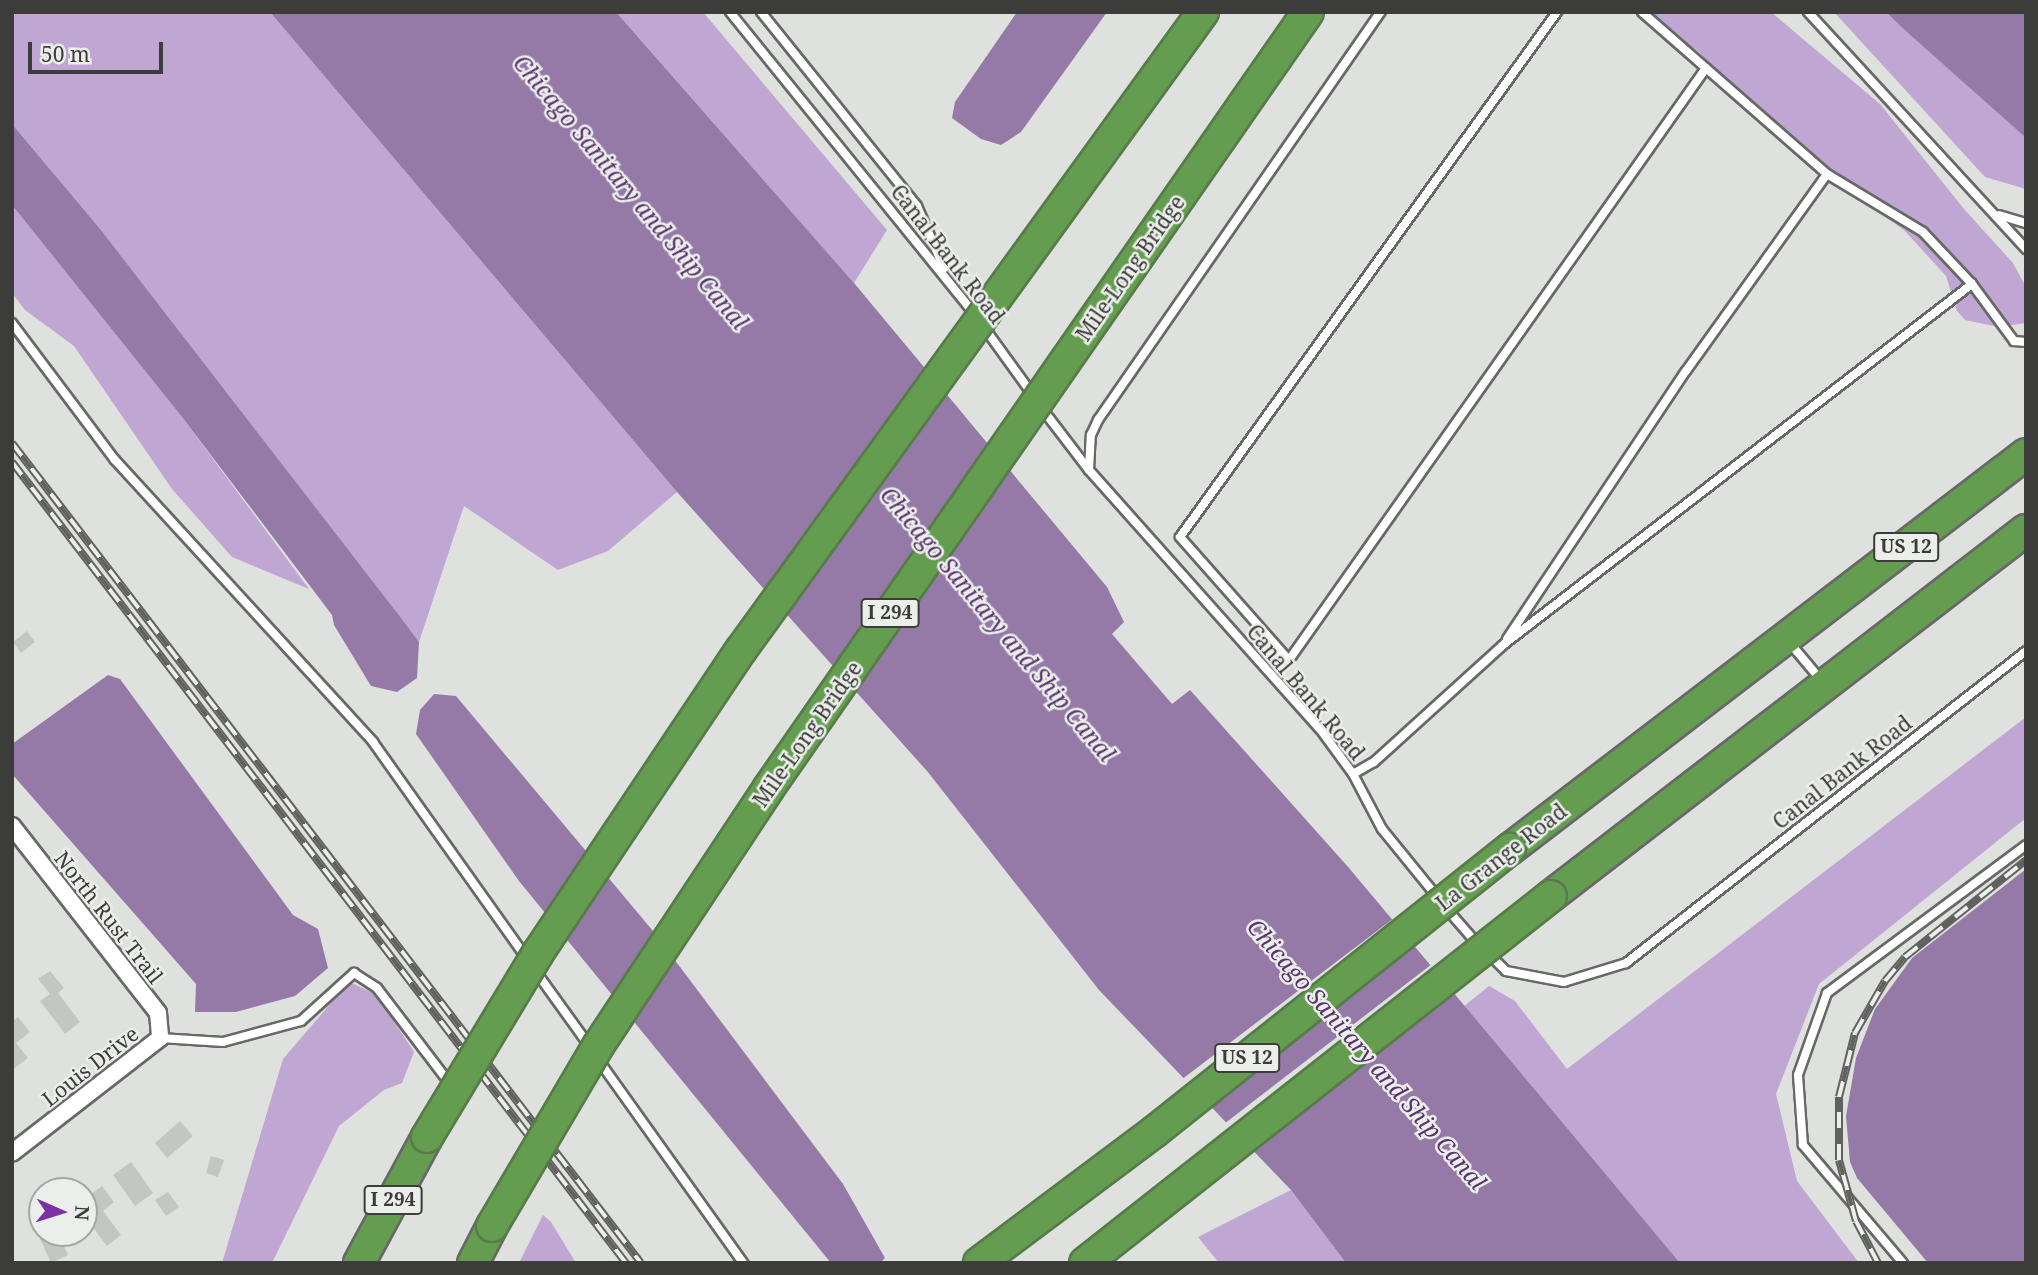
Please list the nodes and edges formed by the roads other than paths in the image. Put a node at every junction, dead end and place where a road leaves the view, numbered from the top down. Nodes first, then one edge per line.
1 (730, 12) edge
2 (761, 12) edge
3 (1203, 12) edge
4 (1308, 12) edge
5 (1381, 12) edge
6 (1557, 12) edge
7 (1642, 12) edge
8 (1808, 12) edge
9 (1706, 68) junction
10 (1826, 174) junction
11 (1999, 215) junction
12 (2026, 223) edge
13 (2026, 249) edge
14 (948, 277) junction
15 (1972, 284) junction
16 (12, 323) edge
17 (2026, 342) edge
18 (2026, 454) edge
19 (1089, 470) junction
20 (2026, 530) edge
21 (1787, 639) junction
22 (1503, 645) junction
23 (2026, 651) edge
24 (1825, 685) junction
25 (1353, 774) junction
26 (12, 826) edge
27 (2026, 845) edge
28 (160, 1038) junction
29 (444, 1076) dead end
30 (12, 1153) edge
31 (359, 1263) edge
32 (473, 1263) edge
33 (743, 1263) edge
34 (979, 1263) edge
35 (1085, 1263) edge
36 (1903, 1263) edge

1 - 14 lane, Canal Bank Road
2 - 14 lane
3 - 31 highway, I 294, bridge
4 - 32 highway, Mile-Long Bridge / I 294, bridge
5 - 19 lane
6 - 9 lane
7 - 9 lane
8 - 11 lane
9 - 10 lane
10 - 15 lane
10 - 22 lane
11 - 12 lane
11 - 13 lane
14 - 19 lane, Canal Bank Road
15 - 17 lane
15 - 22 lane
16 - 33 lane
18 - 21 highway, La Grange Road / US 12
19 - 25 lane, Canal Bank Road
20 - 24 highway, US 12
21 - 24 lane
21 - 34 highway, La Grange Road / US 12, bridge
22 - 25 lane
23 - 25 lane, Canal Bank Road
24 - 35 highway, US 12, bridge
26 - 28 street, North Rust Trail
27 - 36 lane
28 - 29 lane
28 - 30 street, Louis Drive

